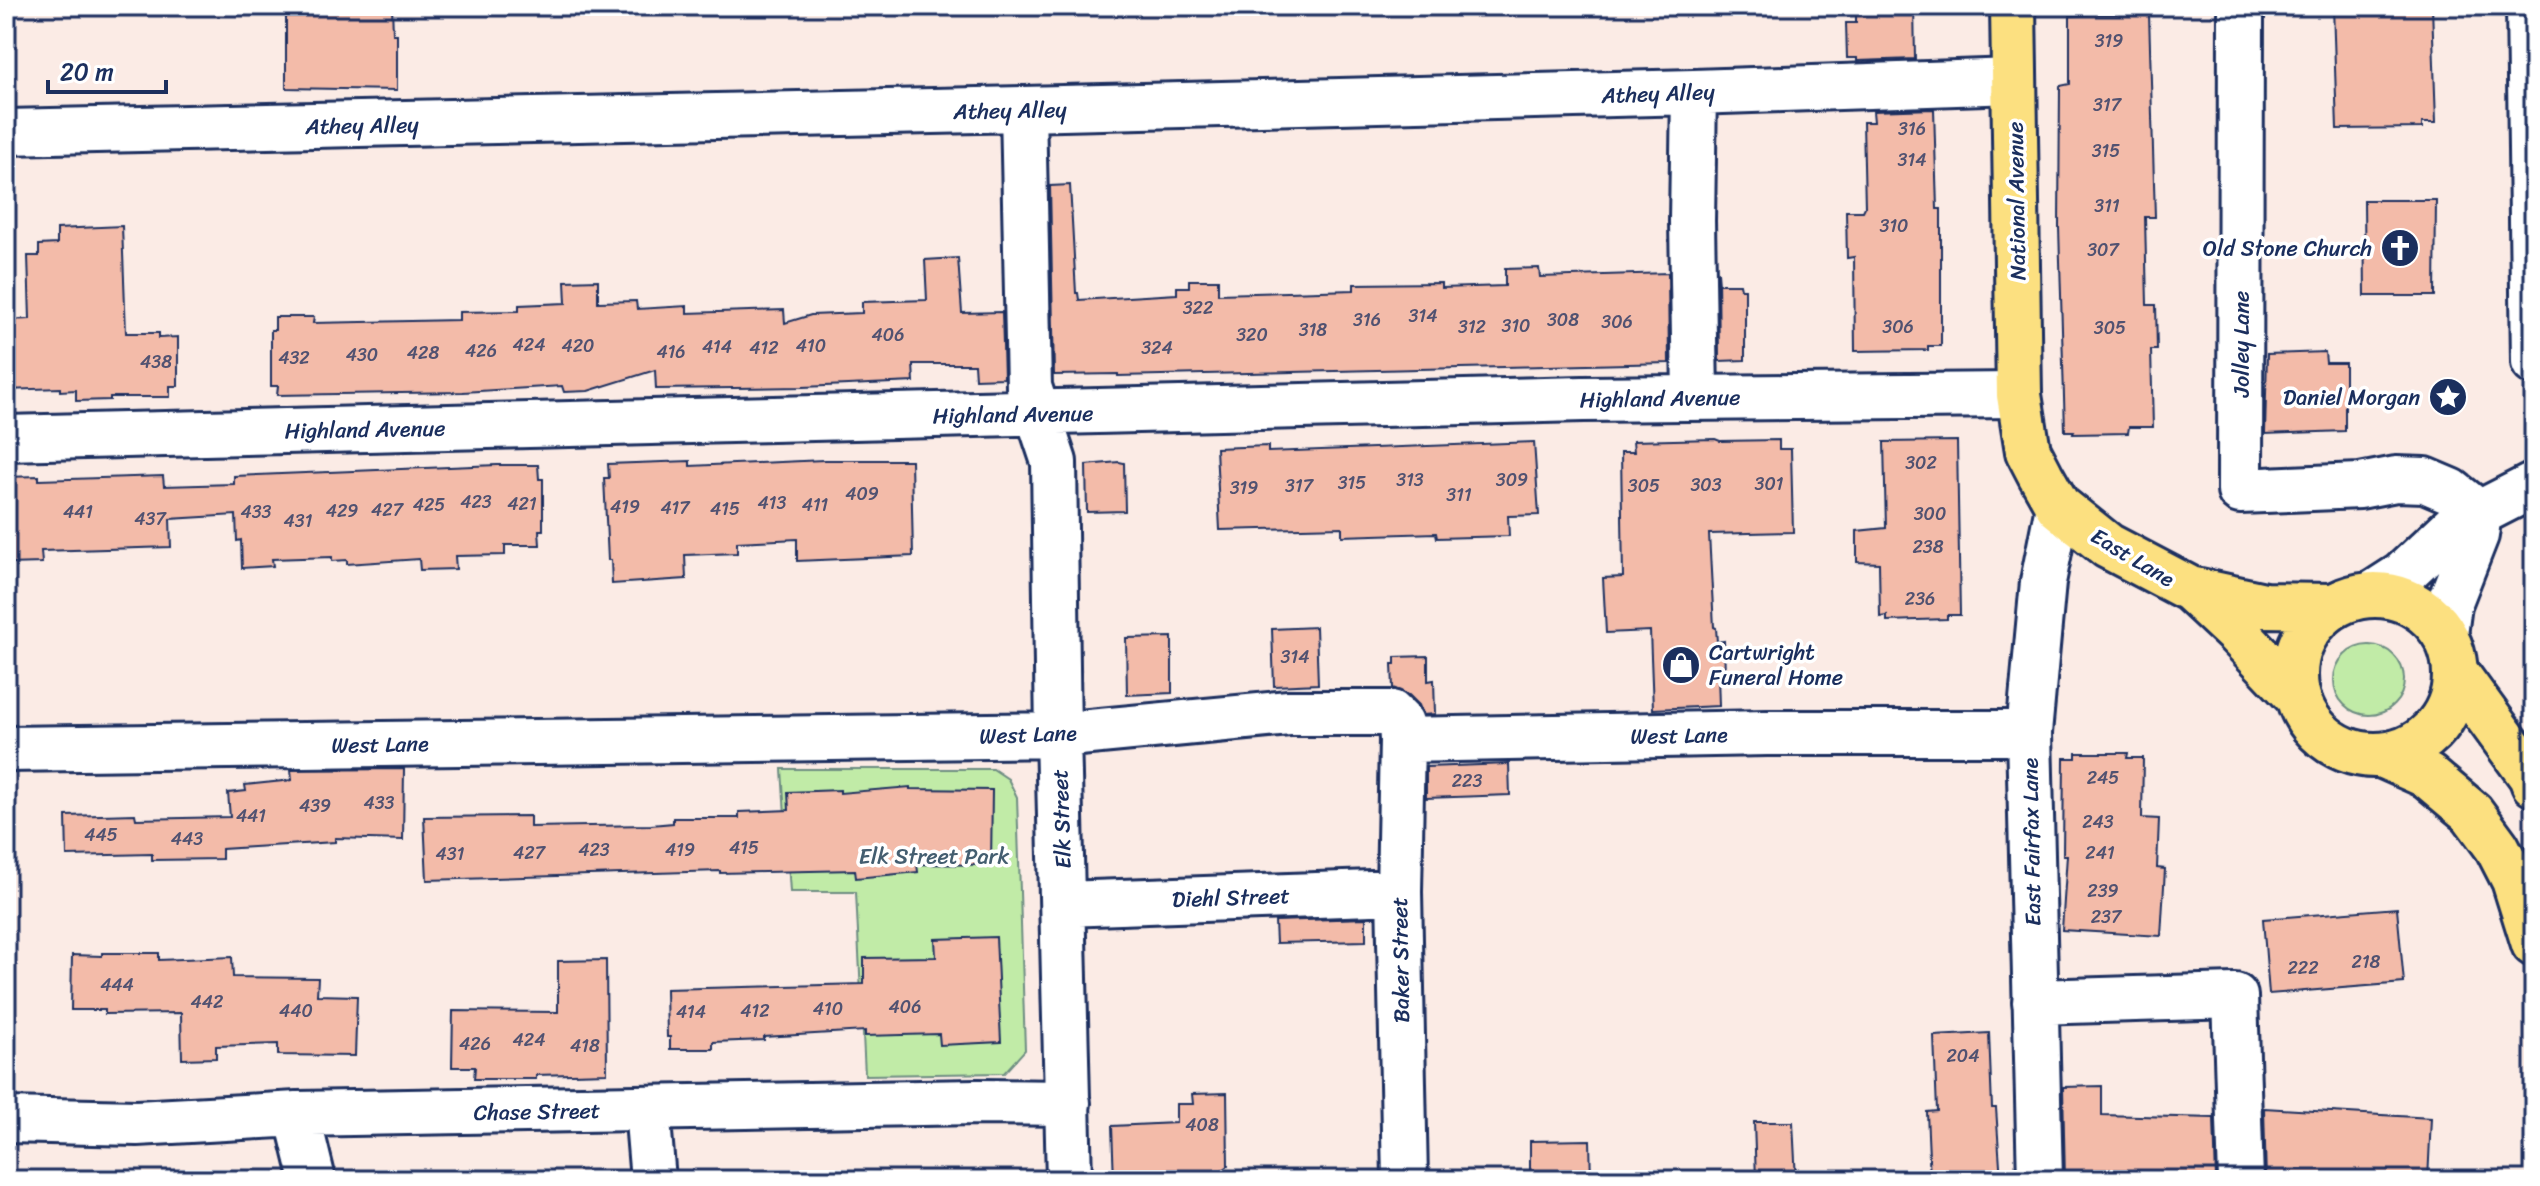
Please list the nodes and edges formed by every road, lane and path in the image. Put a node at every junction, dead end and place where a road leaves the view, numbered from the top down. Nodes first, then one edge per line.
1 (2013, 6) edge
2 (2241, 6) edge
3 (2529, 6) edge
4 (2014, 81) junction
5 (1694, 92) junction
6 (1023, 109) junction
7 (6, 132) edge
8 (2534, 362) edge
9 (2019, 395) junction
10 (1695, 396) junction
11 (1036, 414) junction
12 (6, 438) edge
13 (2534, 485) edge
14 (2058, 506) junction
15 (2479, 513) junction
16 (2190, 589) junction
17 (2352, 600) junction
18 (2450, 654) junction
19 (2297, 696) junction
20 (2029, 733) junction
21 (1058, 735) junction
22 (1402, 740) junction
23 (6, 749) edge
24 (2383, 756) junction
25 (2534, 784) edge
26 (1399, 892) junction
27 (1064, 904) junction
28 (2534, 944) edge
29 (2035, 1002) junction
30 (1068, 1103) junction
31 (647, 1109) junction
32 (297, 1114) junction
33 (6, 1120) edge
34 (313, 1180) edge
35 (653, 1180) edge
36 (1069, 1180) edge
37 (1405, 1180) edge
38 (2040, 1180) edge
39 (2241, 1180) edge

1 - 4 main road, National Avenue
2 - 15 street, Jolley Lane
3 - 8 street
4 - 5 street, Athey Alley
4 - 9 main road, National Avenue
5 - 6 street, Athey Alley
5 - 10 street
6 - 7 street, Athey Alley
6 - 11 street, Elk Street
9 - 10 street, Highland Avenue
9 - 14 main road, East Lane
10 - 11 street, Highland Avenue
11 - 12 street, Highland Avenue
11 - 21 street, Elk Street
13 - 15 street
14 - 16 main road, East Lane
14 - 20 street, East Fairfax Lane
15 - 17 street
15 - 18 street
16 - 17 main road, East Lane
16 - 19 main road, East Lane
17 - 18 main road, East Lane
17 - 19 main road
18 - 24 main road
18 - 25 main road, East Lane
19 - 24 main road, East Lane
20 - 22 street, West Lane
20 - 29 street, East Fairfax Lane
21 - 22 street, West Lane
21 - 23 street, West Lane
21 - 27 street, Elk Street
22 - 26 street, Baker Street
24 - 28 main road, East Lane
26 - 27 street, Diehl Street
26 - 37 street, Baker Street
27 - 30 street, Elk Street
29 - 38 street, East Fairfax Lane
29 - 39 street
30 - 31 street, Chase Street
30 - 36 street, Elk Street
31 - 32 street, Chase Street
31 - 35 street
32 - 33 street, Chase Street
32 - 34 street

